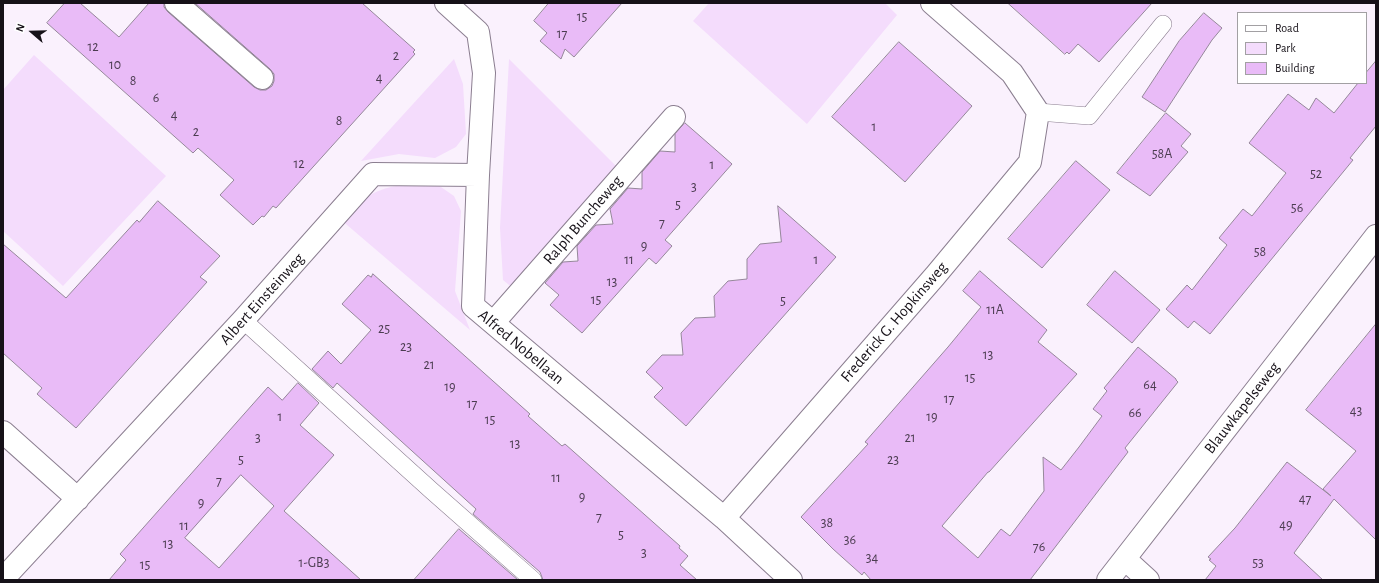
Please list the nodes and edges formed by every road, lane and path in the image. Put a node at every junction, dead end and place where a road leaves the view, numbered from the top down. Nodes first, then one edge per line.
1 (176, 3) edge
2 (446, 3) edge
3 (932, 3) edge
4 (1163, 24) dead end
5 (262, 78) dead end
6 (1038, 112) junction
7 (674, 117) dead end
8 (478, 175) junction
9 (1376, 236) edge
10 (243, 320) junction
11 (494, 323) junction
12 (3, 432) edge
13 (78, 499) junction
14 (724, 518) junction
15 (1125, 559) junction
16 (3, 579) edge
17 (533, 580) edge
18 (791, 580) edge
19 (1108, 580) edge
20 (1148, 580) edge

1 - 5 street
2 - 8 street, Alfred Nobellaan
3 - 6 street
4 - 6 lane
6 - 14 street, Frederick G. Hopkinsweg
7 - 11 street, Ralph Buncheweg
8 - 10 street, Albert Einsteinweg
8 - 11 street, Alfred Nobellaan
9 - 15 street, Blauwkapelseweg
10 - 13 street, Albert Einsteinweg
10 - 17 lane
11 - 14 street, Alfred Nobellaan
12 - 13 street
13 - 16 street, Albert Einsteinweg
14 - 18 street, Alfred Nobellaan
15 - 19 street, Blauwkapelseweg
15 - 20 street

